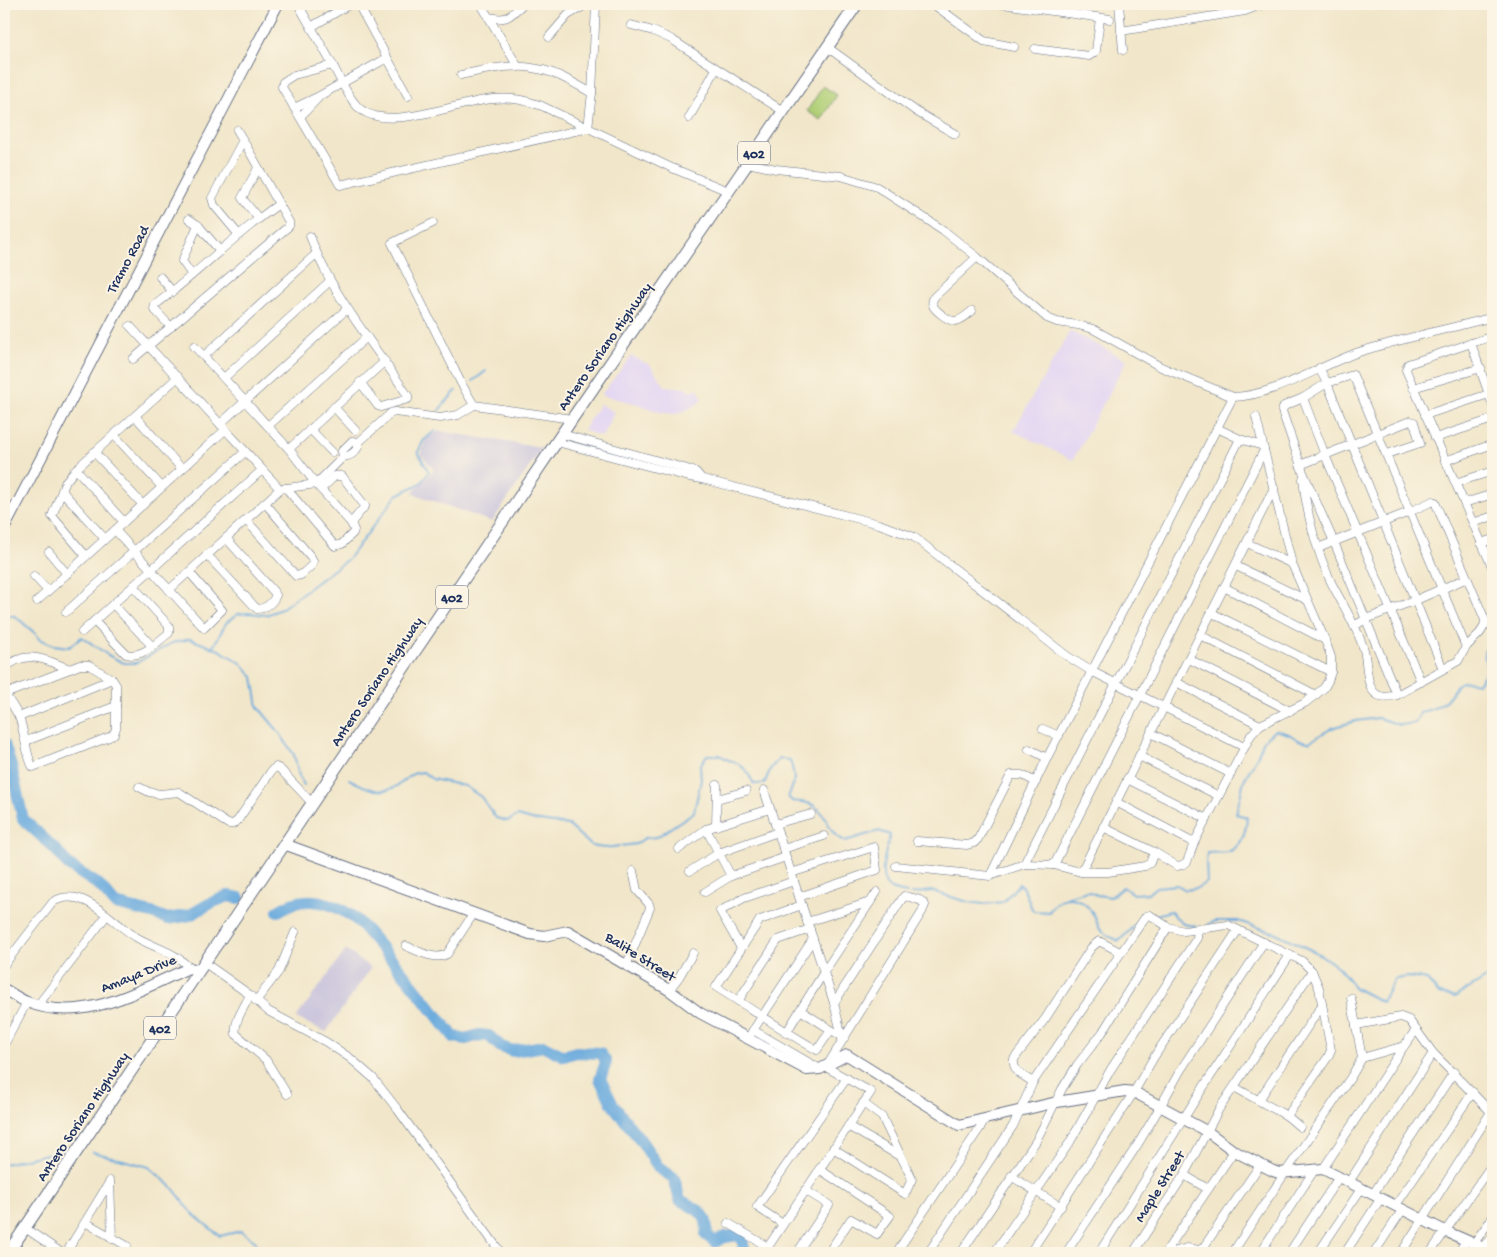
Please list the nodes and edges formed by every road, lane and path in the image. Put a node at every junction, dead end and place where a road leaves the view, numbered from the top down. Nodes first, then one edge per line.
1 (278, 4) edge
2 (298, 4) edge
3 (350, 4) edge
4 (358, 4) edge
5 (523, 4) edge
6 (587, 4) edge
7 (596, 4) edge
8 (857, 4) edge
9 (932, 4) edge
10 (1002, 4) edge
11 (1119, 4) edge
12 (1263, 4) edge
13 (482, 6) dead end
14 (488, 17) junction
15 (1100, 18) junction
16 (1110, 19) dead end
17 (632, 25) dead end
18 (310, 27) junction
19 (1121, 31) junction
20 (549, 37) dead end
21 (827, 47) junction
22 (1014, 47) dead end
23 (1035, 49) dead end
24 (1123, 50) dead end
25 (387, 58) junction
26 (332, 65) junction
27 (518, 67) junction
28 (716, 69) junction
29 (461, 75) dead end
30 (342, 84) junction
31 (592, 92) junction
32 (321, 95) junction
33 (408, 96) dead end
34 (294, 108) junction
35 (783, 111) junction
36 (300, 117) junction
37 (689, 118) dead end
38 (588, 128) junction
39 (237, 130) dead end
40 (955, 134) dead end
41 (243, 140) junction
42 (747, 163) junction
43 (258, 168) junction
44 (728, 191) junction
45 (279, 204) junction
46 (258, 218) junction
47 (189, 219) dead end
48 (433, 223) dead end
49 (198, 226) junction
50 (239, 235) junction
51 (310, 236) dead end
52 (220, 251) junction
53 (316, 254) junction
54 (977, 257) junction
55 (192, 275) junction
56 (160, 277) dead end
57 (330, 281) junction
58 (173, 292) junction
59 (347, 309) junction
60 (972, 311) dead end
61 (1491, 318) edge
62 (130, 326) dead end
63 (171, 327) junction
64 (1493, 335) edge
65 (367, 337) junction
66 (1471, 343) junction
67 (149, 346) junction
68 (194, 346) dead end
69 (204, 356) junction
70 (133, 359) dead end
71 (385, 361) junction
72 (1318, 368) junction
73 (1481, 368) junction
74 (178, 378) junction
75 (224, 378) junction
76 (360, 382) junction
77 (1327, 383) junction
78 (1413, 388) junction
79 (1489, 394) junction
80 (1232, 397) junction
81 (1303, 398) junction
82 (245, 401) junction
83 (474, 405) junction
84 (1493, 406) edge
85 (334, 408) junction
86 (1425, 415) junction
87 (135, 416) junction
88 (1256, 417) dead end
89 (572, 419) junction
90 (1493, 419) edge
91 (268, 426) junction
92 (223, 427) junction
93 (1217, 428) junction
94 (310, 429) junction
95 (355, 430) dead end
96 (1377, 433) junction
97 (114, 435) junction
98 (559, 438) junction
99 (1435, 438) junction
100 (1240, 439) junction
101 (1493, 444) edge
102 (1352, 445) junction
103 (1263, 448) junction
104 (289, 449) junction
105 (94, 452) junction
106 (245, 452) junction
107 (332, 452) dead end
108 (1387, 454) junction
109 (1325, 455) junction
110 (1445, 461) junction
111 (76, 469) junction
112 (182, 469) junction
113 (1301, 469) junction
114 (262, 470) junction
115 (1493, 471) edge
116 (1455, 483) junction
117 (319, 486) junction
118 (162, 487) junction
119 (1274, 488) junction
120 (283, 489) junction
121 (62, 491) junction
122 (1493, 494) edge
123 (264, 503) junction
124 (1464, 503) junction
125 (143, 505) junction
126 (1409, 512) junction
127 (1493, 516) edge
128 (246, 520) junction
129 (124, 522) junction
130 (351, 522) junction
131 (1383, 522) junction
132 (1473, 523) junction
133 (4, 529) edge
134 (115, 530) junction
135 (1358, 533) junction
136 (226, 538) junction
137 (105, 539) junction
138 (1493, 539) edge
139 (1334, 542) junction
140 (1247, 543) junction
141 (1481, 543) junction
142 (1318, 548) junction
143 (134, 551) junction
144 (49, 552) dead end
145 (207, 555) junction
146 (86, 556) junction
147 (1292, 564) junction
148 (1492, 565) edge
149 (1236, 566) junction
150 (151, 570) junction
151 (189, 572) junction
152 (67, 574) junction
153 (34, 576) dead end
154 (1467, 578) junction
155 (133, 586) junction
156 (1224, 587) junction
157 (1442, 589) junction
158 (168, 590) junction
159 (48, 591) junction
160 (1307, 600) junction
161 (1416, 600) junction
162 (37, 601) dead end
163 (113, 604) junction
164 (1390, 610) junction
165 (66, 612) dead end
166 (1212, 612) junction
167 (1366, 619) junction
168 (94, 621) junction
169 (1354, 626) junction
170 (82, 632) dead end
171 (1200, 635) junction
172 (1325, 640) junction
173 (152, 646) junction
174 (1466, 647) junction
175 (1189, 659) junction
176 (4, 669) edge
177 (70, 669) junction
178 (1443, 669) junction
179 (1092, 671) junction
180 (1331, 672) junction
181 (112, 679) junction
182 (1176, 682) junction
183 (1421, 682) junction
184 (1116, 683) junction
185 (4, 694) edge
186 (1140, 694) junction
187 (1397, 695) junction
188 (1316, 696) junction
189 (116, 706) junction
190 (1164, 707) junction
191 (1290, 711) junction
192 (19, 717) junction
193 (1260, 725) junction
194 (1043, 729) dead end
195 (1151, 732) junction
196 (1059, 736) junction
197 (26, 741) junction
198 (1244, 747) junction
199 (1029, 750) dead end
200 (1139, 756) junction
201 (1048, 758) junction
202 (1231, 774) junction
203 (1127, 779) junction
204 (1036, 782) junction
205 (717, 786) dead end
206 (139, 787) dead end
207 (764, 790) dead end
208 (746, 791) dead end
209 (1219, 796) junction
210 (717, 799) junction
211 (1116, 802) junction
212 (312, 803) junction
213 (770, 809) junction
214 (811, 814) dead end
215 (1207, 819) junction
216 (775, 824) junction
217 (716, 826) junction
218 (1103, 827) junction
219 (706, 830) junction
220 (778, 832) junction
221 (824, 836) dead end
222 (917, 841) dead end
223 (1194, 843) junction
224 (284, 844) junction
225 (679, 849) dead end
226 (1154, 852) junction
227 (719, 853) junction
228 (784, 853) junction
229 (1024, 864) junction
230 (1054, 865) junction
231 (896, 866) dead end
232 (690, 870) dead end
233 (633, 871) dead end
234 (1081, 872) junction
235 (731, 876) junction
236 (990, 876) junction
237 (792, 877) junction
238 (705, 892) dead end
239 (876, 892) dead end
240 (799, 897) junction
241 (870, 902) junction
242 (802, 905) junction
243 (474, 913) junction
244 (107, 915) junction
245 (808, 926) junction
246 (1168, 927) junction
247 (1198, 928) junction
248 (1238, 930) junction
249 (295, 932) dead end
250 (813, 939) junction
251 (1264, 942) junction
252 (406, 946) dead end
253 (741, 948) junction
254 (1120, 952) junction
255 (693, 953) dead end
256 (1290, 955) junction
257 (627, 964) junction
258 (4, 965) edge
259 (197, 968) junction
260 (1312, 971) junction
261 (824, 972) junction
262 (4, 988) edge
263 (669, 990) junction
264 (253, 998) junction
265 (1351, 998) dead end
266 (738, 1001) junction
267 (27, 1002) junction
268 (834, 1003) junction
269 (38, 1005) junction
270 (1322, 1005) junction
271 (800, 1010) junction
272 (762, 1015) junction
273 (1356, 1025) junction
274 (831, 1030) junction
275 (1416, 1030) junction
276 (786, 1033) junction
277 (750, 1034) junction
278 (843, 1038) junction
279 (4, 1045) edge
280 (1404, 1046) junction
281 (1433, 1053) junction
282 (1362, 1058) junction
283 (824, 1066) junction
284 (1454, 1072) junction
285 (847, 1078) junction
286 (1033, 1082) junction
287 (1234, 1087) junction
288 (1134, 1092) junction
289 (1473, 1092) junction
290 (287, 1094) dead end
291 (1096, 1096) junction
292 (1259, 1100) junction
293 (1057, 1102) junction
294 (863, 1103) junction
295 (1160, 1107) junction
296 (1019, 1110) junction
297 (1492, 1113) edge
298 (1287, 1116) junction
299 (986, 1119) junction
300 (1183, 1120) junction
301 (848, 1126) junction
302 (1300, 1127) dead end
303 (1208, 1132) junction
304 (833, 1148) junction
305 (1234, 1151) junction
306 (901, 1157) junction
307 (1493, 1163) edge
308 (1260, 1165) junction
309 (819, 1169) junction
310 (1319, 1169) junction
311 (1285, 1173) junction
312 (1184, 1174) junction
313 (1011, 1176) junction
314 (1344, 1179) junction
315 (1208, 1189) junction
316 (1361, 1189) junction
317 (805, 1190) junction
318 (1036, 1192) junction
319 (1377, 1196) junction
320 (1400, 1207) junction
321 (1061, 1208) junction
322 (1493, 1216) edge
323 (1423, 1219) junction
324 (85, 1222) junction
325 (728, 1223) dead end
326 (783, 1224) junction
327 (25, 1228) junction
328 (1445, 1232) junction
329 (1493, 1237) edge
330 (112, 1239) junction
331 (1474, 1244) junction
332 (127, 1246) dead end
333 (1035, 1252) edge
334 (1493, 1252) edge
335 (8, 1253) edge
336 (62, 1253) edge
337 (66, 1253) edge
338 (501, 1253) edge
339 (804, 1253) edge
340 (828, 1253) edge
341 (896, 1253) edge
342 (928, 1253) edge
343 (961, 1253) edge
344 (994, 1253) edge
345 (1066, 1253) edge
346 (1099, 1253) edge
347 (1133, 1253) edge
348 (1165, 1253) edge
349 (1170, 1253) edge
350 (1235, 1253) edge
351 (1260, 1253) edge
352 (1289, 1253) edge
353 (1318, 1253) edge
354 (1345, 1253) edge
355 (1374, 1253) edge
356 (1401, 1253) edge
357 (1430, 1253) edge
358 (1458, 1253) edge

1 - 133 street, Tramo Road
2 - 18 street
3 - 18 street
4 - 25 street
5 - 14 street
6 - 20 street
7 - 31 street
8 - 21 main road, Antero Soriano Highway / 402
9 - 22 street
10 - 15 street
11 - 19 street
12 - 19 street
13 - 14 street
14 - 27 street
15 - 16 street
15 - 23 street
17 - 28 street
18 - 26 street
19 - 24 street
21 - 35 main road, Antero Soriano Highway / 402
21 - 40 street
25 - 30 street
25 - 33 street
26 - 30 street
26 - 34 street
27 - 29 street
27 - 31 street
28 - 35 street
28 - 37 street
30 - 32 street
30 - 38 street
31 - 38 street
32 - 34 street
32 - 36 street
34 - 36 street
35 - 42 main road, Antero Soriano Highway / 402
36 - 38 street
38 - 44 street
39 - 41 street
41 - 43 street
41 - 50 street
42 - 44 main road, Antero Soriano Highway / 402
42 - 54 street
43 - 45 street
43 - 46 street
44 - 89 main road, Antero Soriano Highway / 402
45 - 46 street
45 - 63 street
46 - 50 street
47 - 49 street
48 - 83 street
49 - 52 street
49 - 55 street
50 - 52 street
51 - 53 street
52 - 55 street
53 - 57 street
53 - 69 street
54 - 60 street
54 - 80 street
55 - 58 street
56 - 58 street
57 - 59 street
57 - 75 street
58 - 63 street
59 - 65 street
59 - 82 street
61 - 64 street
61 - 72 street
62 - 67 street
63 - 67 street
64 - 66 street
65 - 71 street
65 - 91 street
66 - 73 street
66 - 78 street
67 - 70 street
67 - 74 street
68 - 69 street
69 - 75 street
71 - 76 street
71 - 76 street
72 - 77 street
72 - 80 street
73 - 78 street
73 - 79 street
74 - 87 street
74 - 92 street
75 - 82 street
76 - 85 street
77 - 81 street
77 - 96 street
77 - 102 street
78 - 86 street
79 - 84 street
79 - 86 street
80 - 93 street
81 - 109 street
81 - 113 street
82 - 91 street
82 - 92 street
83 - 89 street
83 - 117 street
85 - 94 street
85 - 95 street
86 - 99 street
87 - 97 street
87 - 112 street
88 - 103 street
89 - 98 main road, Antero Soriano Highway / 402
90 - 99 street
91 - 104 street
92 - 106 street
92 - 112 street
93 - 100 street
93 - 179 street
94 - 104 street
94 - 107 street
96 - 102 street
96 - 108 street
96 - 108 street
97 - 105 street
97 - 118 street
98 - 179 street
98 - 212 main road, Antero Soriano Highway / 402
99 - 110 street
100 - 103 street
100 - 184 street
101 - 110 street
102 - 109 street
102 - 131 street
103 - 119 street
103 - 186 street
104 - 117 street
105 - 111 street
105 - 125 street
106 - 114 street
106 - 143 street
108 - 126 street
109 - 113 street
109 - 135 street
110 - 116 street
111 - 121 street
111 - 129 street
112 - 118 street
113 - 139 street
113 - 142 street
114 - 120 street
114 - 150 street
115 - 116 street
116 - 124 street
117 - 120 street
117 - 130 street
117 - 130 street
118 - 125 street
119 - 140 street
119 - 147 street
120 - 123 street
120 - 130 street
121 - 137 street
121 - 146 street
122 - 124 street
123 - 128 street
123 - 128 street
124 - 132 street
125 - 129 street
126 - 131 street
126 - 154 street
126 - 157 street
127 - 132 street
128 - 136 street
129 - 134 street
131 - 135 street
131 - 161 street
132 - 141 street
134 - 137 street
134 - 143 street
135 - 139 street
135 - 164 street
136 - 145 street
136 - 145 street
137 - 146 street
138 - 141 street
139 - 142 street
139 - 167 street
140 - 147 street
140 - 149 street
141 - 148 street
142 - 169 street
143 - 150 street
143 - 165 street
144 - 152 street
145 - 151 street
146 - 152 street
147 - 160 street
149 - 156 street
149 - 160 street
150 - 155 street
150 - 158 street
151 - 158 street
151 - 158 street
152 - 159 street
153 - 159 street
154 - 157 street
154 - 174 street
155 - 163 street
155 - 173 street
156 - 166 street
156 - 172 street
157 - 161 street
157 - 174 street
159 - 162 street
160 - 172 street
161 - 164 street
161 - 178 street
163 - 168 street
163 - 173 street
164 - 167 street
164 - 183 street
166 - 171 street
166 - 180 street
167 - 169 street
167 - 187 street
168 - 170 street
168 - 173 street
169 - 187 street
171 - 175 street
171 - 188 street
172 - 180 street
174 - 178 street
175 - 182 street
175 - 191 street
176 - 177 street
177 - 181 street
177 - 185 street
178 - 183 street
179 - 184 street
179 - 196 street
180 - 188 street
181 - 189 street
181 - 192 street
182 - 190 street
182 - 193 street
183 - 187 street
184 - 186 street
184 - 229 street
185 - 192 street
186 - 190 street
186 - 230 street
188 - 191 street
189 - 197 street
189 - 197 street
190 - 195 street
190 - 198 street
191 - 193 street
192 - 197 street
193 - 198 street
194 - 196 street
195 - 200 street
195 - 202 street
196 - 201 street
198 - 202 street
199 - 201 street
200 - 203 street
200 - 209 street
201 - 204 street
202 - 209 street
203 - 211 street
203 - 215 street
204 - 222 street
204 - 236 street
205 - 210 street
206 - 212 street
207 - 213 street
208 - 210 street
209 - 215 street
210 - 217 street
211 - 218 street
211 - 223 street
212 - 224 main road, Antero Soriano Highway / 402
213 - 216 street
213 - 217 street
214 - 216 street
215 - 223 street
216 - 220 street
217 - 219 street
218 - 226 street
218 - 234 street
219 - 225 street
219 - 227 street
220 - 227 street
220 - 228 street
221 - 228 street
223 - 226 street
224 - 243 street, Balite Street
224 - 259 main road, Antero Soriano Highway / 402
226 - 234 street
227 - 232 street
227 - 235 street
228 - 235 street
228 - 237 street
229 - 230 street
229 - 236 street
230 - 234 street
231 - 236 street
233 - 257 street
235 - 238 street
237 - 240 street
237 - 240 street
237 - 253 street
239 - 241 street
240 - 242 street
241 - 245 street
241 - 261 street
242 - 245 street
242 - 253 street
243 - 252 street
243 - 257 street, Balite Street
244 - 258 street
244 - 259 street
244 - 269 street
245 - 250 street
245 - 266 street
246 - 247 street
246 - 254 street
246 - 293 street
247 - 248 street
247 - 291 street
248 - 251 street
248 - 288 street
249 - 264 street
250 - 261 street
250 - 272 street
251 - 256 street
251 - 295 street
253 - 266 street
254 - 286 street
254 - 286 street
255 - 263 street
256 - 260 street
256 - 300 street
257 - 263 street, Balite Street
259 - 264 street
259 - 269 street, Amaya Drive
259 - 327 main road, Antero Soriano Highway / 402
260 - 270 street
260 - 287 street, Maple Street
261 - 268 street
261 - 271 street
262 - 267 street, Amaya Drive
263 - 277 street, Balite Street
264 - 290 street
264 - 338 street
265 - 273 street
266 - 272 street
267 - 269 street, Amaya Drive
267 - 279 street
268 - 278 street
268 - 278 street
270 - 292 street
270 - 298 street
271 - 274 street
271 - 276 street
272 - 276 street
272 - 277 street
273 - 275 street
273 - 282 street
274 - 276 street
274 - 278 street
275 - 280 street
275 - 281 street
277 - 283 street, Balite Street
278 - 283 street
280 - 282 street
280 - 310 street
281 - 284 street
281 - 314 street
282 - 311 street
283 - 285 street
283 - 299 street, Balite Street
284 - 289 street
284 - 319 street
285 - 294 street
285 - 326 street
286 - 296 street
287 - 292 street
287 - 303 street, Maple Street
288 - 291 street
288 - 295 street
288 - 321 street
289 - 297 street
289 - 320 street
291 - 293 street
291 - 318 street
292 - 298 street
293 - 296 street
293 - 313 street
294 - 301 street
294 - 306 street
295 - 300 street
295 - 345 street
296 - 299 street
296 - 342 street
297 - 323 street
298 - 302 street
299 - 341 street
300 - 303 street
300 - 346 street
301 - 304 street
301 - 306 street
303 - 305 street
303 - 312 street, Maple Street
304 - 306 street
304 - 309 street
305 - 308 street
305 - 315 street
307 - 328 street
308 - 311 street
308 - 349 street
309 - 317 street
309 - 340 street
310 - 311 street
310 - 314 street
310 - 351 street
311 - 350 street
312 - 315 street
312 - 347 street, Maple Street
313 - 318 street
313 - 343 street
314 - 316 street
314 - 352 street
315 - 348 street
316 - 319 street
316 - 353 street
317 - 326 street
317 - 339 street
318 - 321 street
318 - 344 street
319 - 320 street
319 - 354 street
320 - 323 street
320 - 355 street
321 - 333 street
322 - 331 street
323 - 328 street
323 - 356 street
324 - 330 street
324 - 330 street
324 - 337 street
325 - 326 street
327 - 335 main road, Antero Soriano Highway / 402
327 - 336 street
328 - 331 street
328 - 357 street
329 - 331 street
330 - 332 street
331 - 334 street
331 - 358 street

